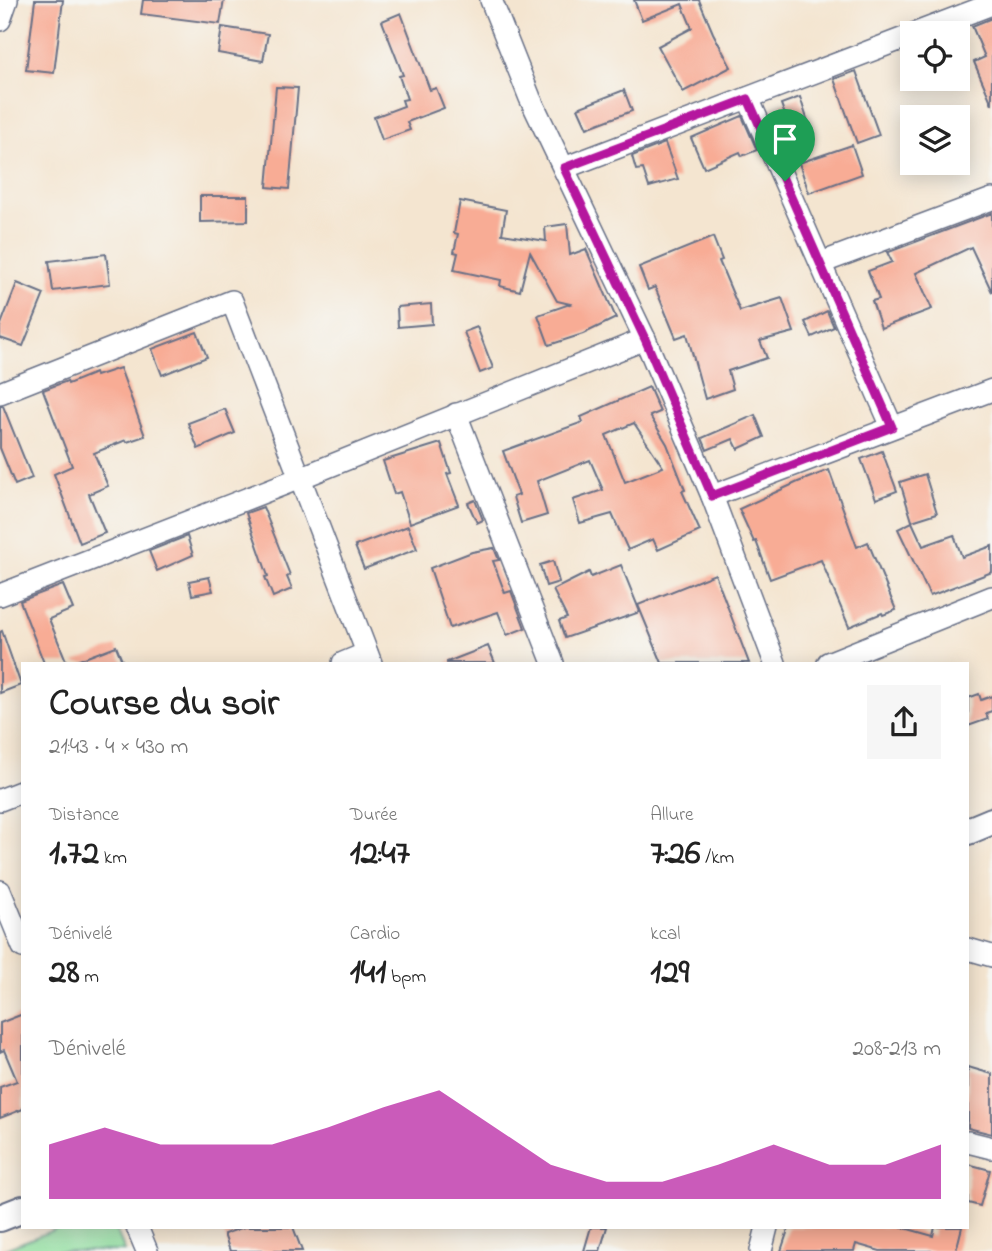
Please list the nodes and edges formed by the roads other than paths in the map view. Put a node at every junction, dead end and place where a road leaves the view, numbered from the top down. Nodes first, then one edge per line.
1 (7, 0) edge
2 (491, 0) edge
3 (992, 4) edge
4 (0, 20) edge
5 (948, 21) edge
6 (900, 39) edge
7 (748, 99) junction
8 (564, 168) junction
9 (992, 199) edge
10 (821, 263) junction
11 (645, 339) junction
12 (992, 390) edge
13 (0, 393) edge
14 (456, 414) junction
15 (892, 427) junction
16 (300, 478) junction
17 (712, 496) junction
18 (0, 595) edge
19 (992, 597) edge
20 (369, 658) edge
21 (348, 662) edge
22 (553, 662) edge
23 (775, 662) edge
24 (830, 662) edge
25 (21, 792) edge
26 (0, 800) edge
27 (992, 821) edge
28 (969, 831) edge
29 (0, 891) edge
30 (21, 942) edge
31 (969, 949) edge
32 (992, 956) edge
33 (969, 1142) edge
34 (992, 1148) edge
35 (21, 1210) edge
36 (0, 1218) edge
37 (138, 1229) edge
38 (766, 1229) edge
39 (147, 1251) edge
40 (761, 1251) edge

1 - 4 street
2 - 8 street
3 - 5 street
6 - 7 street
7 - 8 street
7 - 10 street
8 - 11 street
9 - 10 street
10 - 15 street
11 - 14 street
11 - 17 street
12 - 15 street
13 - 16 street
14 - 16 street
14 - 22 street
15 - 17 street
16 - 18 street
16 - 20 street
17 - 23 street
19 - 24 street
20 - 21 street
25 - 26 street
27 - 28 street
29 - 30 street
31 - 32 street
33 - 34 street
35 - 36 street
37 - 39 street
38 - 40 street

